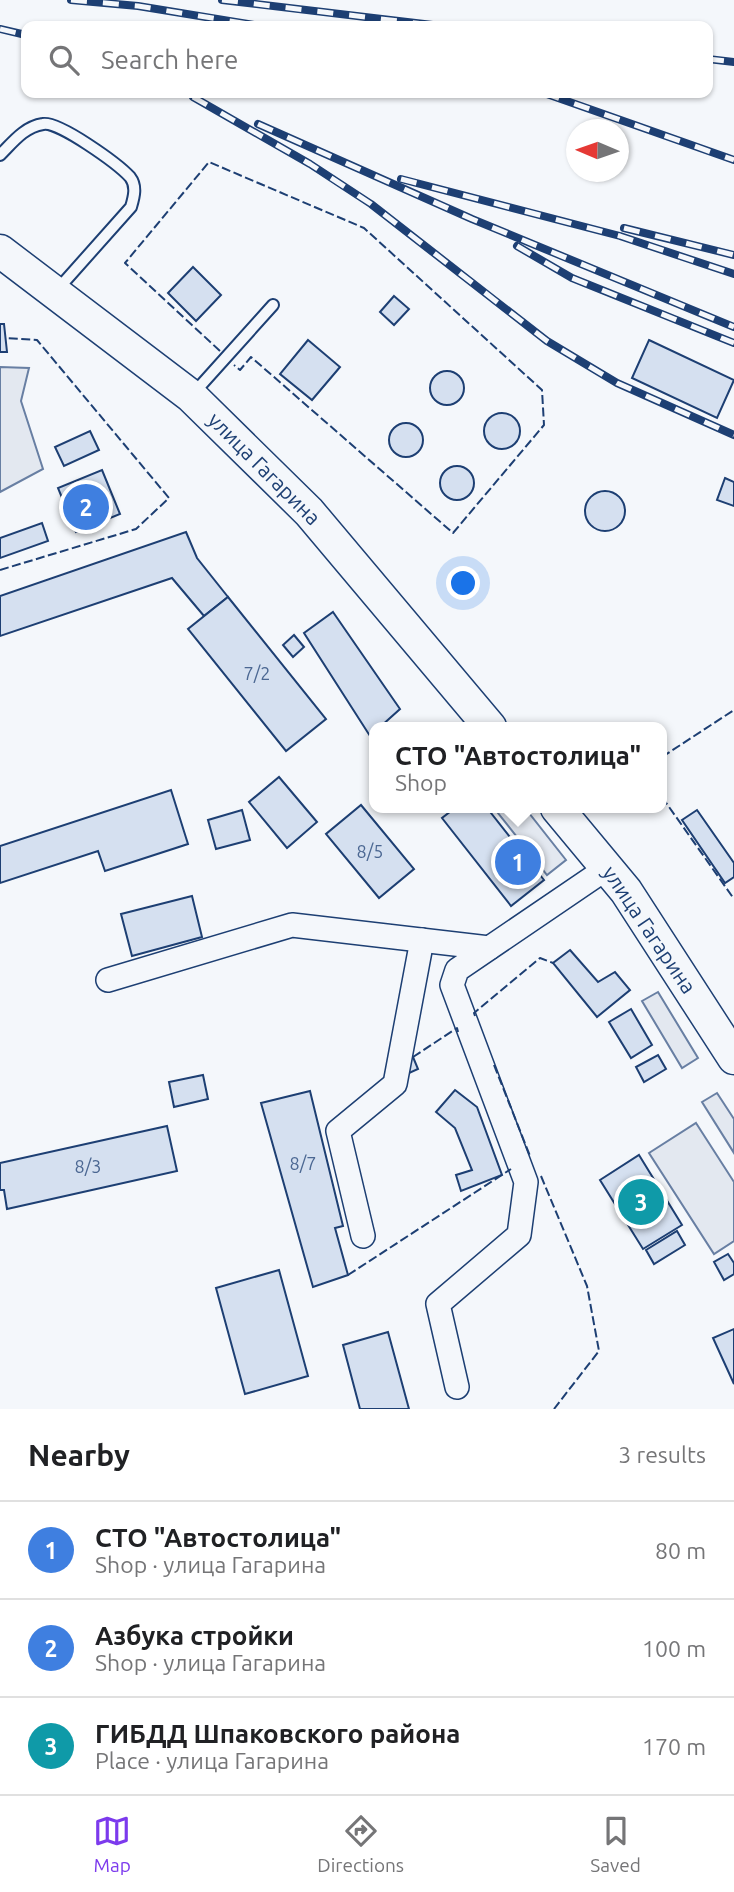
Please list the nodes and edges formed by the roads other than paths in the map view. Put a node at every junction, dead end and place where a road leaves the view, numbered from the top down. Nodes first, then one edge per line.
1 (0, 155) edge
2 (0, 251) edge
3 (56, 291) junction
4 (273, 305) dead end
5 (191, 396) junction
6 (486, 722) edge
7 (561, 813) edge
8 (607, 867) junction
9 (422, 940) junction
10 (489, 948) junction
11 (108, 980) dead end
12 (734, 1058) edge
13 (363, 1236) dead end
14 (457, 1387) dead end

1 - 3 lane
2 - 3 main road, улица Гагарина
3 - 5 main road, улица Гагарина
4 - 5 lane
5 - 6 main road, улица Гагарина
7 - 8 main road, улица Гагарина
8 - 10 street
8 - 12 main road, улица Гагарина
9 - 10 street
9 - 11 street
9 - 13 street
10 - 14 street

